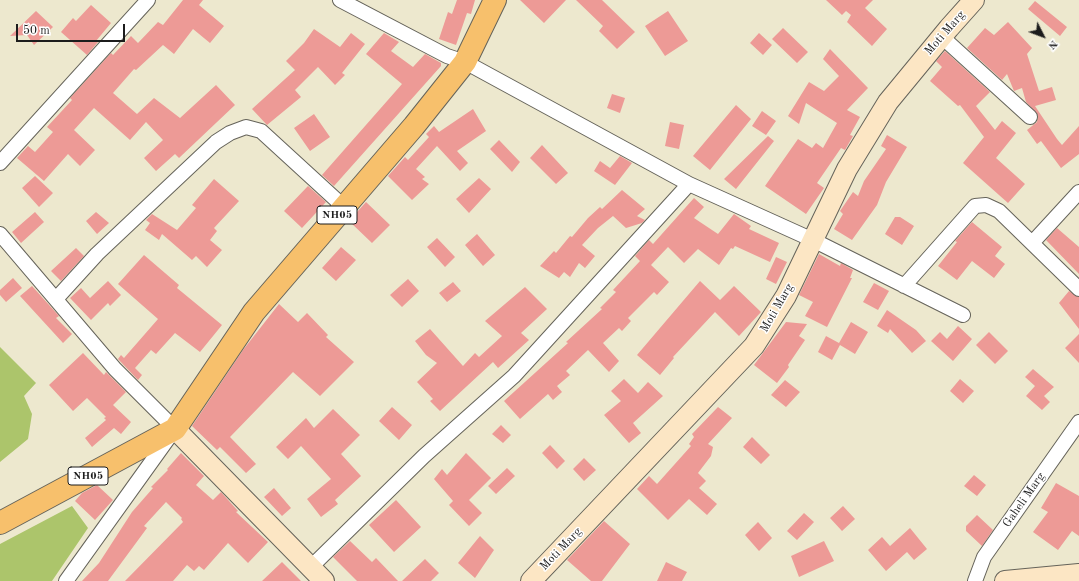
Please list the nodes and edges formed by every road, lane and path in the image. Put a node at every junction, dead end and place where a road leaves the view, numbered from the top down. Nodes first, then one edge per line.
1 (148, 0) edge
2 (340, 0) edge
3 (495, 0) edge
4 (974, 0) edge
5 (941, 36) junction
6 (465, 62) junction
7 (1030, 117) dead end
8 (0, 163) edge
9 (689, 184) junction
10 (1079, 192) edge
11 (344, 207) junction
12 (0, 234) edge
13 (813, 240) junction
14 (1033, 242) junction
15 (904, 286) junction
16 (1079, 289) edge
17 (56, 299) junction
18 (962, 315) dead end
19 (1079, 422) edge
20 (175, 429) junction
21 (0, 523) edge
22 (1079, 574) edge
23 (317, 575) edge
24 (66, 581) edge
25 (531, 581) edge
26 (975, 581) edge
27 (1005, 581) edge

1 - 8 street
2 - 6 street
3 - 6 main road, NH05
4 - 5 street, Moti Marg
5 - 7 street
5 - 13 street, Moti Marg
6 - 9 street
6 - 11 main road, NH05
9 - 13 street
9 - 23 street
10 - 14 street
11 - 17 street
11 - 20 main road, NH05
12 - 17 street
13 - 15 street
13 - 25 street, Moti Marg
14 - 15 street
14 - 16 street
15 - 18 street
17 - 20 street
19 - 26 street, Gaheli Marg
20 - 21 main road, NH05
20 - 23 street
20 - 24 street
22 - 27 street

